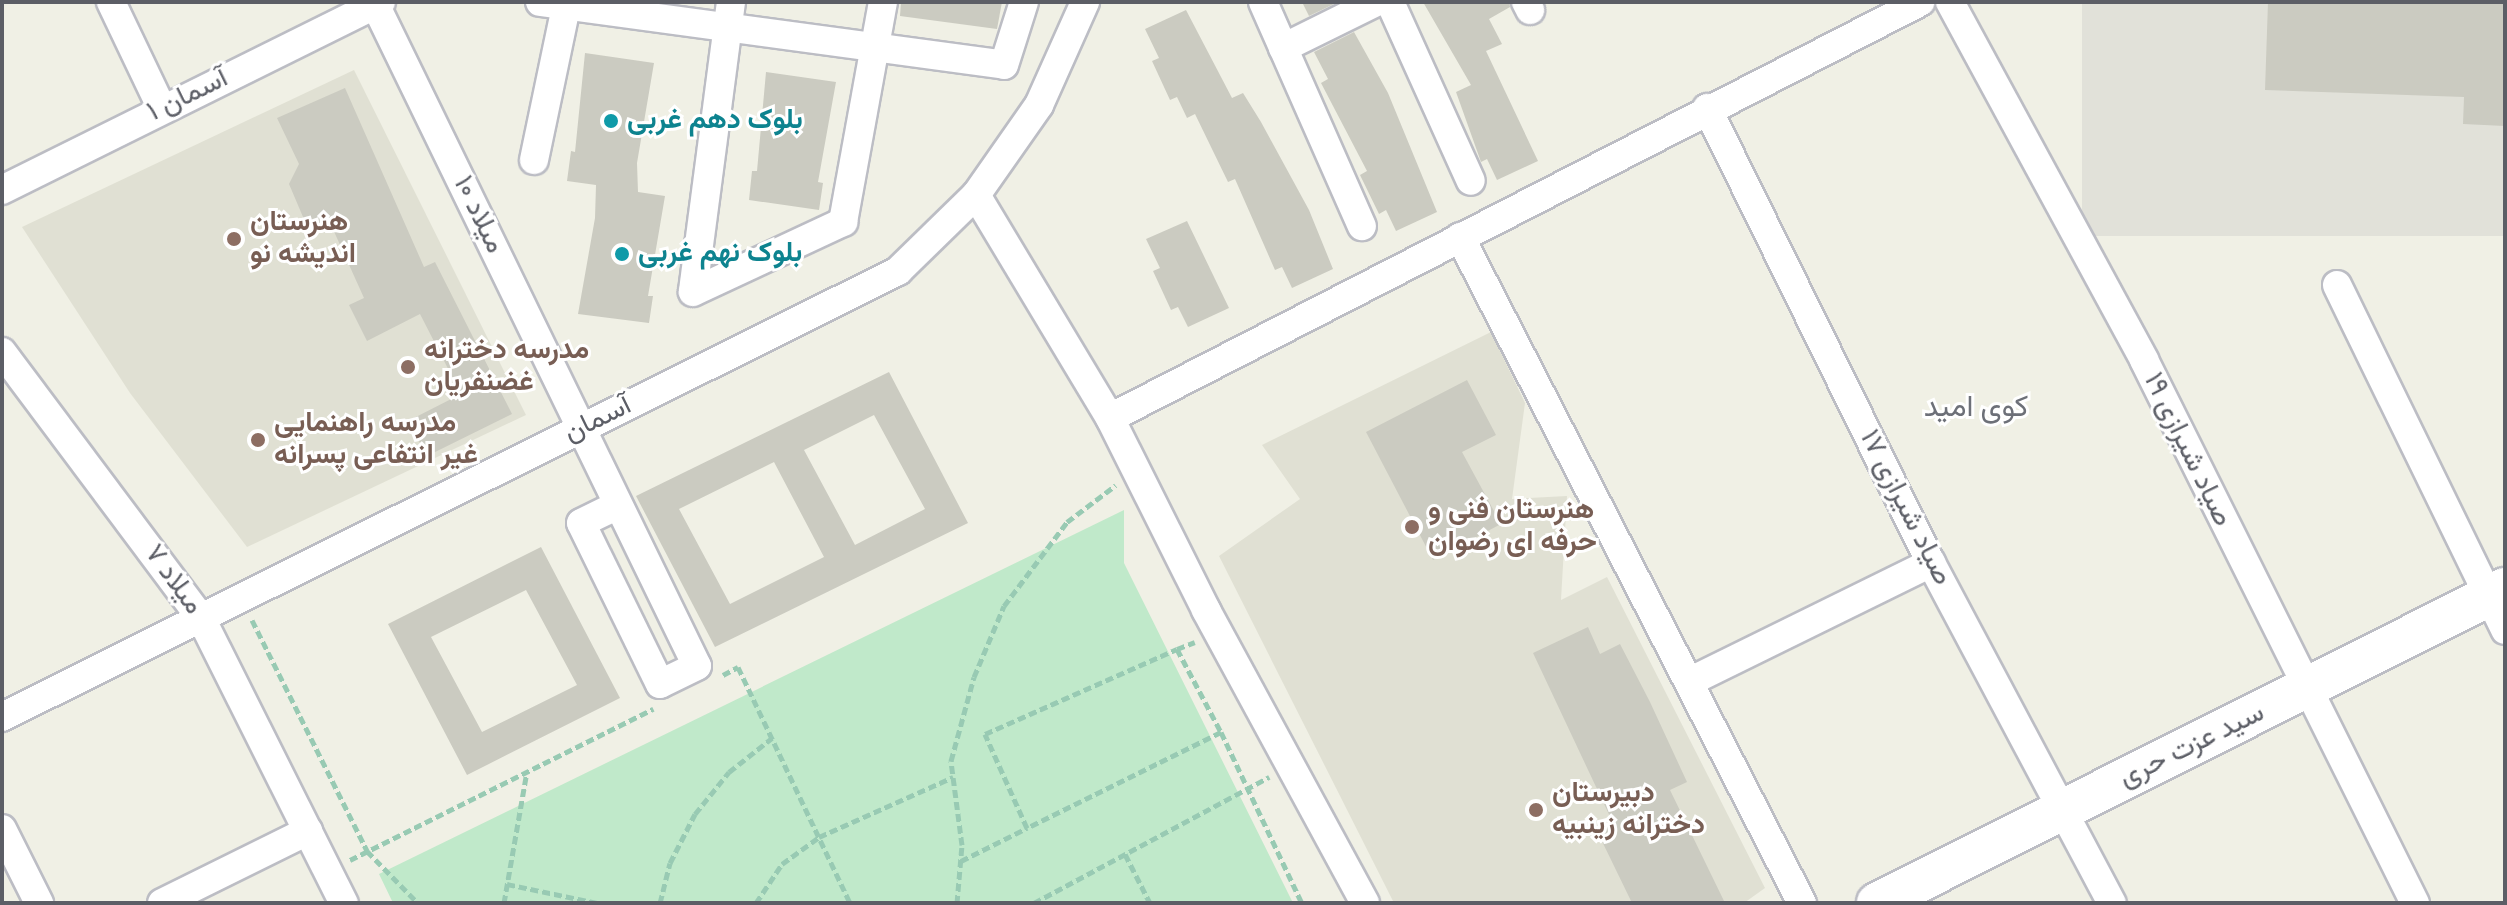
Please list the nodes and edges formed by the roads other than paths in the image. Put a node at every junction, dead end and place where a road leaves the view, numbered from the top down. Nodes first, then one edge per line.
1 (111, 2) edge
2 (883, 2) edge
3 (1024, 2) edge
4 (1085, 2) edge
5 (1263, 2) edge
6 (1376, 2) edge
7 (1390, 2) edge
8 (1920, 2) edge
9 (1950, 2) edge
10 (377, 3) edge
11 (558, 3) edge
12 (729, 15) edge
13 (875, 47) junction
14 (1283, 48) junction
15 (1707, 108) junction
16 (162, 109) junction
17 (534, 160) dead end
18 (1471, 181) dead end
19 (2, 190) edge
20 (976, 195) junction
21 (1362, 226) dead end
22 (1460, 237) junction
23 (2337, 285) dead end
24 (2, 352) edge
25 (1110, 418) junction
26 (581, 428) junction
27 (618, 505) junction
28 (1931, 563) junction
29 (2499, 605) edge
30 (201, 618) junction
31 (1689, 682) junction
32 (2307, 690) junction
33 (2, 717) edge
34 (2065, 809) junction
35 (2, 829) edge
36 (308, 831) junction
37 (39, 903) edge
38 (162, 903) edge
39 (344, 903) edge
40 (1365, 903) edge
41 (1802, 903) edge
42 (1877, 903) edge
43 (2112, 903) edge
44 (2415, 903) edge

1 - 16 street
2 - 13 street
3 - 13 street
4 - 20 street, آسمان
5 - 14 street
6 - 14 street
7 - 18 street
8 - 15 street
9 - 32 street, صیاد شیرازی ۱۹
10 - 16 street, آسمان ۱
10 - 26 street, میلاد ۱۰
11 - 12 street
11 - 17 street
12 - 13 street
12 - 13 street
14 - 21 street
15 - 22 street
15 - 28 street, صیاد شیرازی ۱۷
16 - 19 street, آسمان ۱
20 - 25 street
20 - 26 street, آسمان
22 - 25 street
22 - 31 street
23 - 29 street
24 - 30 street, میلاد ۷
25 - 40 street
26 - 27 street, میلاد ۱۰
26 - 30 street, آسمان
27 - 27 street, میلاد ۱۰
28 - 31 street
28 - 34 street, صیاد شیرازی ۱۷
29 - 32 street, سید عزت حری
30 - 33 street, آسمان
30 - 36 street, میلاد ۷
31 - 41 street
32 - 34 street, سید عزت حری
32 - 44 street, صیاد شیرازی ۱۹
34 - 42 street, سید عزت حری
34 - 43 street, صیاد شیرازی ۱۷
35 - 37 street
36 - 38 street
36 - 39 street, میلاد ۷

